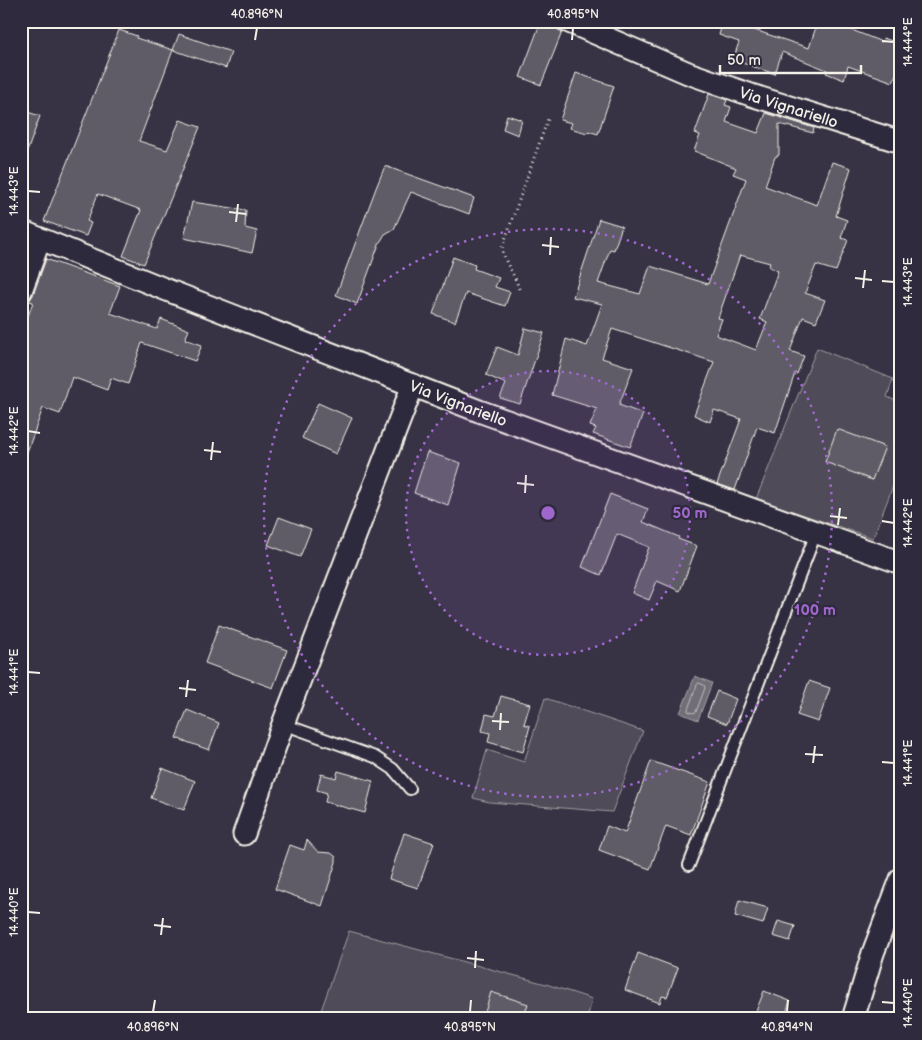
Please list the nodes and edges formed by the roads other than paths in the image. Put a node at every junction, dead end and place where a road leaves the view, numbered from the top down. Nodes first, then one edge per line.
1 (567, 21) edge
2 (901, 142) edge
3 (31, 235) edge
4 (21, 291) edge
5 (413, 385) junction
6 (816, 533) junction
7 (901, 563) edge
8 (283, 724) junction
9 (410, 789) dead end
10 (244, 834) dead end
11 (689, 865) dead end
12 (901, 880) edge
13 (854, 1019) edge

1 - 2 street, Via Vignariello
3 - 4 street
3 - 5 street, Via Vignariello
5 - 6 street, Via Vignariello
5 - 8 street
6 - 7 street, Via Vignariello
6 - 11 lane
8 - 9 lane
8 - 10 street
12 - 13 street

